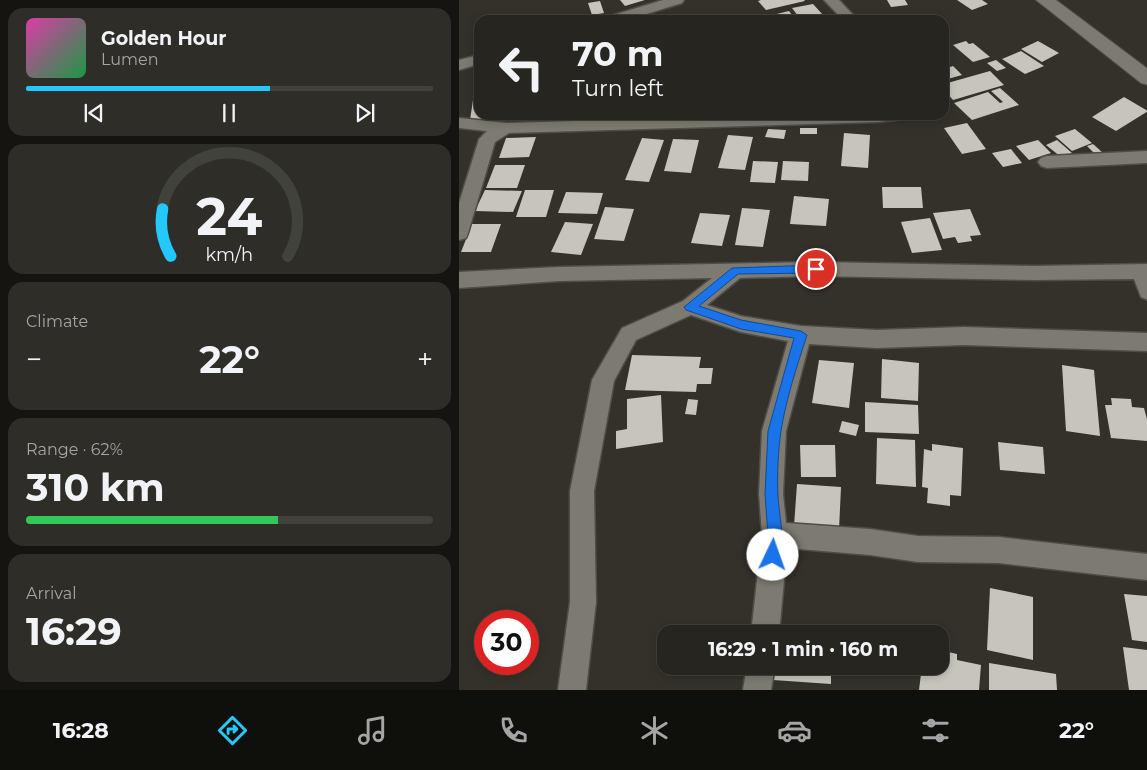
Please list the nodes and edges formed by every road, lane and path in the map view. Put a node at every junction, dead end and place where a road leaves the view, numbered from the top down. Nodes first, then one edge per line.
1 (831, 0) edge
2 (1045, 0) edge
3 (666, 2) edge
4 (627, 15) edge
5 (667, 15) edge
6 (846, 15) edge
7 (474, 60) edge
8 (459, 65) edge
9 (1147, 79) edge
10 (705, 120) edge
11 (459, 123) edge
12 (506, 128) junction
13 (1147, 157) edge
14 (1047, 162) dead end
15 (459, 233) edge
16 (736, 270) junction
17 (1144, 271) edge
18 (459, 280) edge
19 (1147, 292) edge
20 (689, 307) junction
21 (801, 335) junction
22 (1147, 342) edge
23 (775, 535) junction
24 (1147, 567) edge
25 (766, 625) edge
26 (760, 675) edge
27 (572, 690) edge
28 (757, 690) edge

1 - 6 street
2 - 9 street
3 - 4 street
3 - 5 street
7 - 8 street
10 - 12 street
11 - 12 street
12 - 15 street
13 - 14 street
16 - 17 street
16 - 18 street
16 - 20 street
17 - 19 street
20 - 21 street
20 - 27 street
21 - 22 street
21 - 23 street
23 - 24 street
23 - 25 street
26 - 28 street

